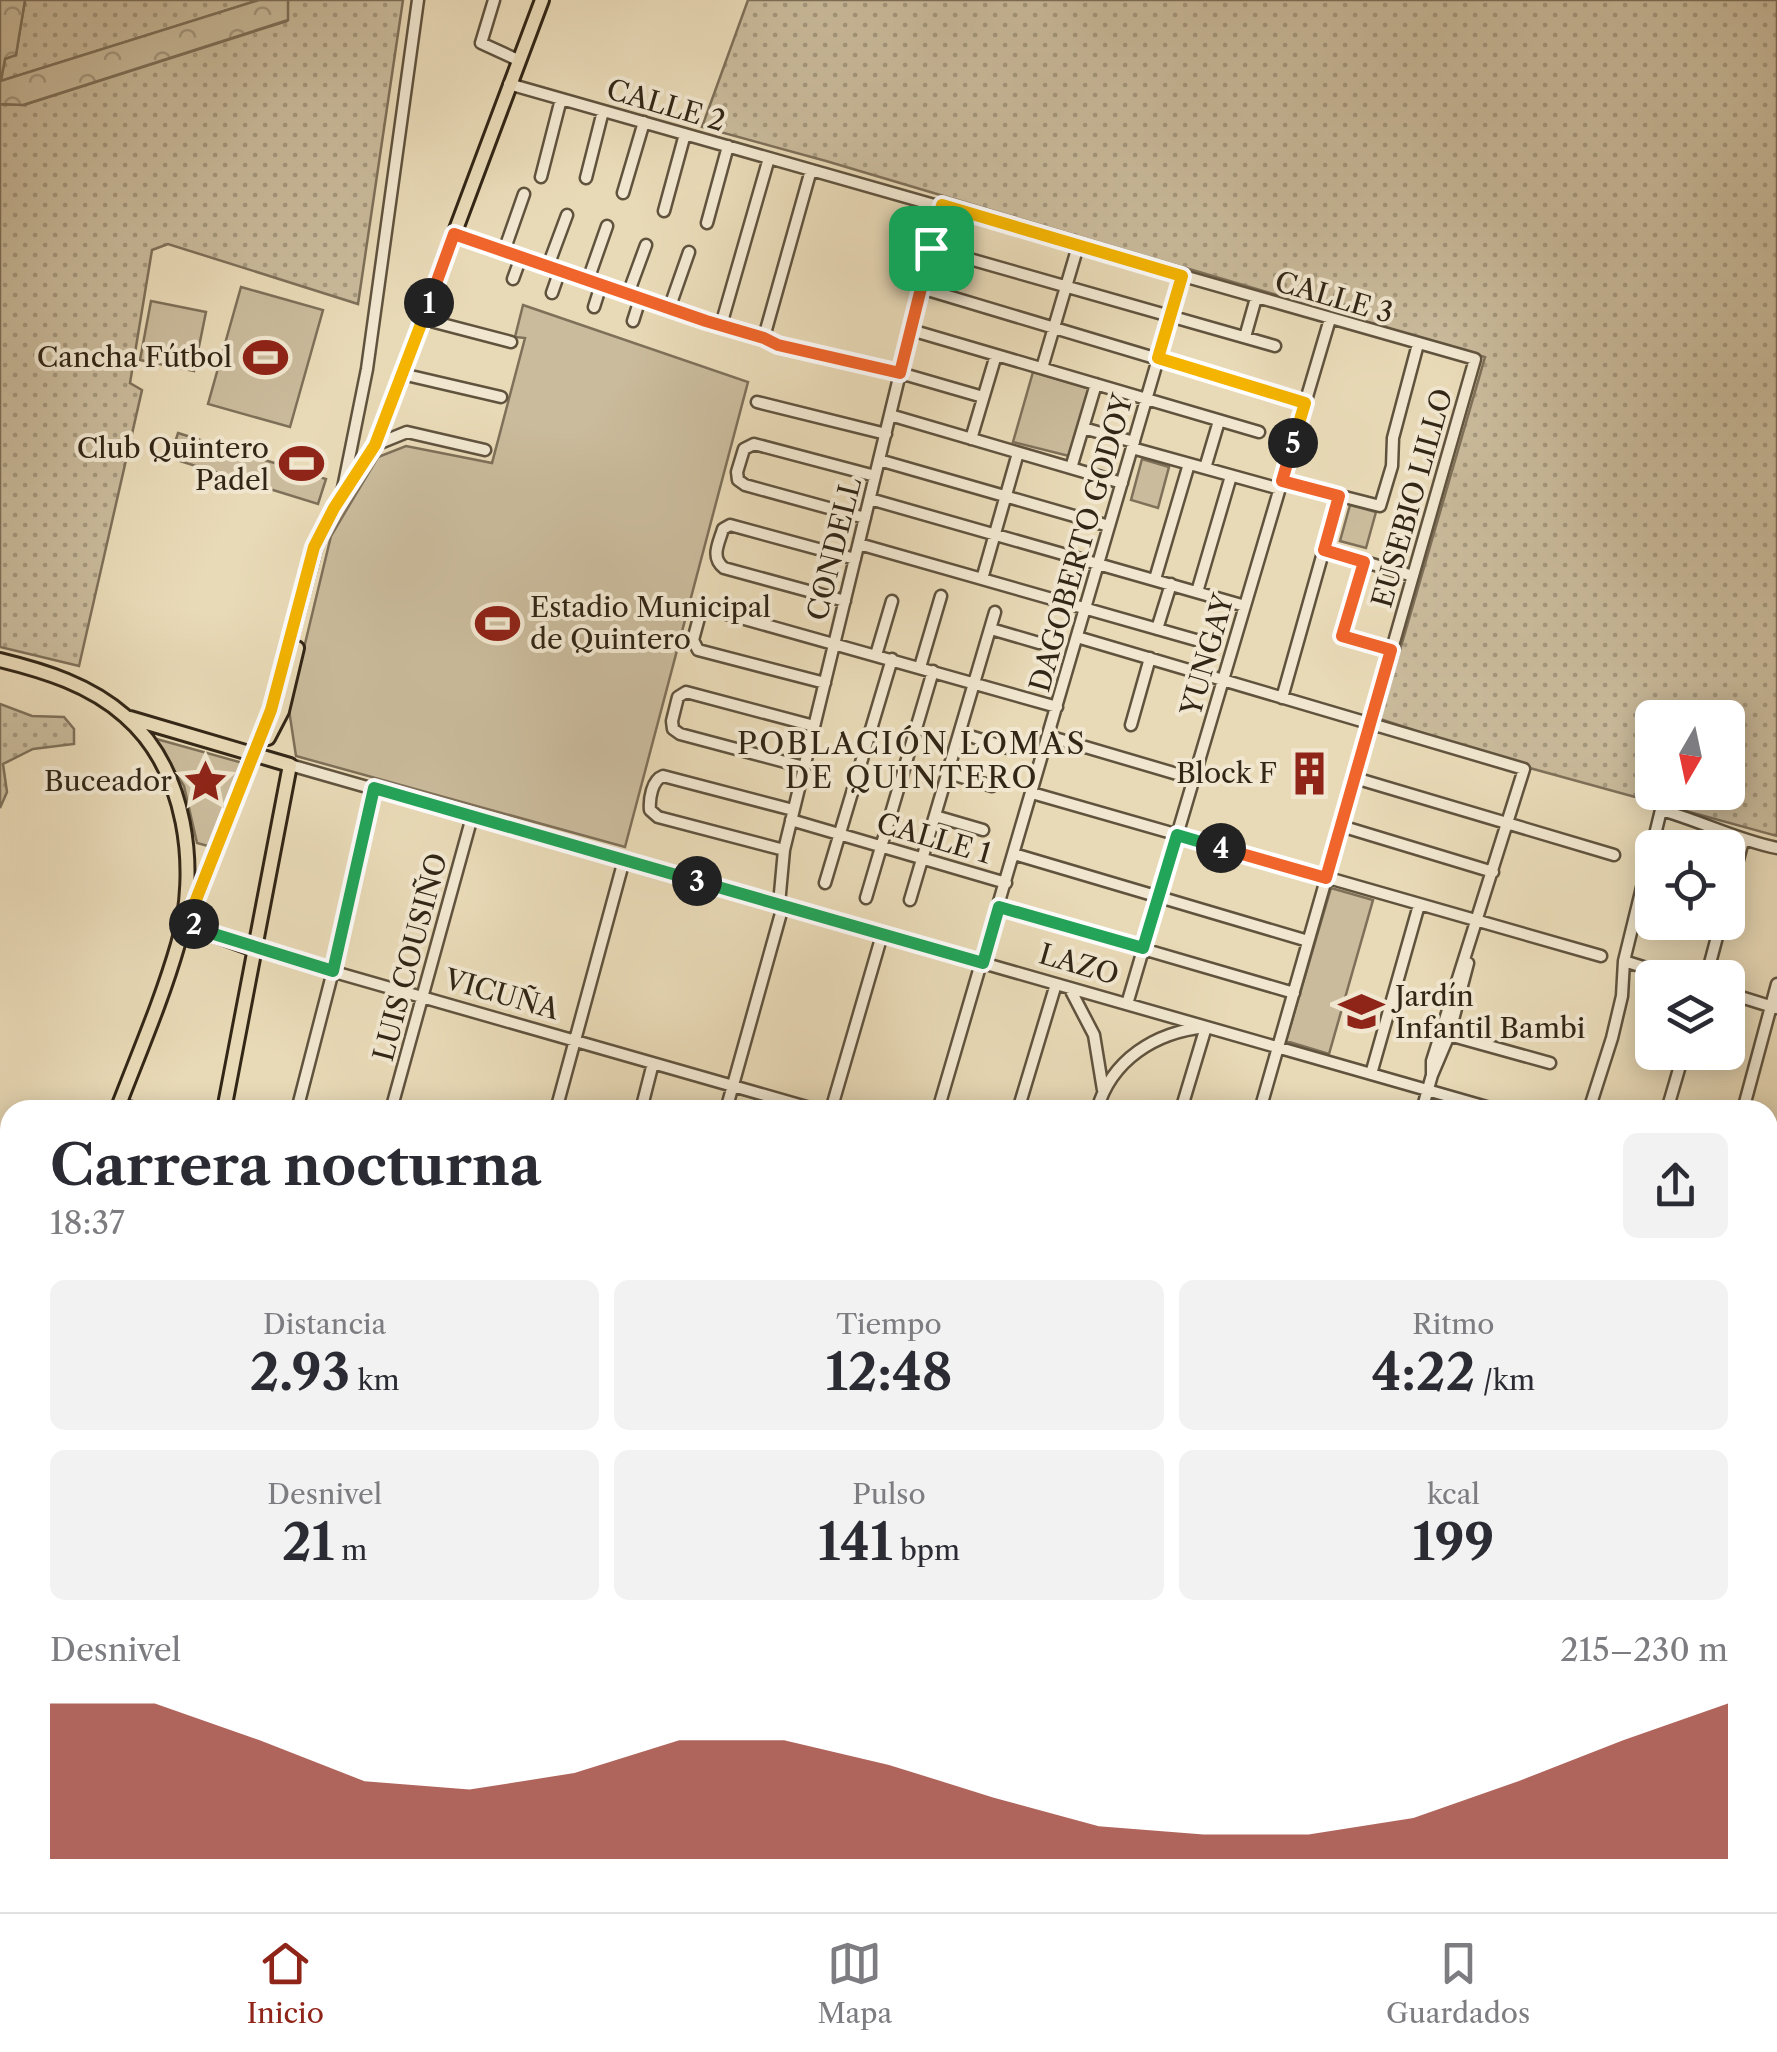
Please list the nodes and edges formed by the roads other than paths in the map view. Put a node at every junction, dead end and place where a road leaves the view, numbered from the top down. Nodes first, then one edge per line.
1 (418, 0) edge
2 (494, 0) edge
3 (542, 0) edge
4 (518, 60) junction
5 (509, 84) junction
6 (561, 99) junction
7 (603, 111) junction
8 (644, 122) junction
9 (685, 134) junction
10 (728, 146) junction
11 (769, 158) junction
12 (811, 170) junction
13 (541, 177) dead end
14 (586, 178) dead end
15 (623, 193) dead end
16 (524, 194) dead end
17 (942, 205) junction
18 (664, 211) dead end
19 (567, 215) dead end
20 (706, 223) dead end
21 (607, 226) dead end
22 (454, 234) junction
23 (646, 245) dead end
24 (1078, 246) junction
25 (931, 248) junction
26 (504, 251) junction
27 (689, 252) dead end
28 (521, 256) junction
29 (554, 268) junction
30 (1182, 276) junction
31 (513, 278) dead end
32 (588, 280) junction
33 (601, 285) junction
34 (1066, 286) junction
35 (921, 288) junction
36 (552, 292) dead end
37 (628, 294) junction
38 (1256, 298) junction
39 (640, 299) junction
40 (594, 307) dead end
41 (669, 309) junction
42 (1170, 315) junction
43 (422, 319) junction
44 (1330, 319) junction
45 (633, 321) dead end
46 (720, 325) junction
47 (1054, 328) junction
48 (911, 330) junction
49 (1245, 337) junction
50 (764, 338) junction
51 (511, 342) dead end
52 (1418, 344) junction
53 (1275, 346) dead end
54 (996, 355) junction
55 (1158, 358) junction
56 (1474, 359) joint
57 (1042, 368) junction
58 (900, 373) junction
59 (402, 374) junction
60 (1096, 384) junction
61 (501, 397) dead end
62 (983, 397) junction
63 (1146, 399) junction
64 (758, 402) dead end
65 (1305, 403) junction
66 (890, 415) junction
67 (1220, 421) junction
68 (1083, 428) junction
69 (1259, 432) dead end
70 (886, 434) junction
71 (971, 439) junction
72 (375, 445) junction
73 (1133, 445) junction
74 (485, 450) dead end
75 (1018, 453) junction
76 (879, 460) junction
77 (1188, 464) junction
78 (1072, 468) junction
79 (1205, 468) junction
80 (875, 476) junction
81 (1231, 476) junction
82 (1122, 482) junction
83 (1281, 485) junction
84 (342, 496) junction
85 (1006, 496) junction
86 (1339, 496) junction
87 (870, 499) junction
88 (865, 518) junction
89 (1110, 526) junction
90 (994, 534) junction
91 (858, 544) junction
92 (1324, 550) junction
93 (855, 559) junction
94 (310, 560) junction
95 (1364, 562) junction
96 (1099, 563) junction
97 (1412, 576) junction
98 (982, 579) junction
99 (1155, 579) junction
100 (1170, 584) junction
101 (1197, 592) junction
102 (940, 596) dead end
103 (845, 601) junction
104 (892, 601) dead end
105 (1245, 606) junction
106 (1086, 608) junction
107 (996, 612) dead end
108 (991, 629) junction
109 (1157, 629) junction
110 (1077, 637) junction
111 (1196, 640) dead end
112 (834, 643) junction
113 (1038, 643) dead end
114 (1391, 650) junction
115 (876, 655) junction
116 (1150, 658) junction
117 (0, 660) edge
118 (892, 660) junction
119 (920, 668) junction
120 (933, 672) junction
121 (1223, 680) junction
122 (825, 683) junction
123 (975, 684) junction
124 (277, 692) junction
125 (1282, 698) junction
126 (1057, 707) junction
127 (282, 711) junction
128 (128, 718) junction
129 (1130, 724) dead end
130 (1370, 724) junction
131 (814, 726) junction
132 (960, 733) junction
133 (1048, 736) junction
134 (1008, 748) dead end
135 (255, 755) junction
136 (290, 765) junction
137 (804, 766) junction
138 (948, 772) junction
139 (1355, 778) junction
140 (1194, 779) junction
141 (992, 786) dead end
142 (374, 788) junction
143 (1032, 793) junction
144 (792, 815) junction
145 (472, 816) junction
146 (935, 816) junction
147 (1508, 823) junction
148 (1341, 826) junction
149 (983, 830) dead end
150 (1657, 830) edge
151 (1722, 830) edge
152 (840, 834) junction
153 (1177, 835) junction
154 (1745, 841) edge
155 (187, 845) junction
156 (881, 846) junction
157 (1777, 848) edge
158 (784, 850) junction
159 (212, 854) junction
160 (1014, 854) junction
161 (1614, 855) dead end
162 (922, 858) junction
163 (624, 860) junction
164 (1493, 872) junction
165 (1326, 878) junction
166 (1006, 882) junction
167 (825, 884) dead end
168 (1159, 897) junction
169 (866, 898) dead end
170 (910, 900) dead end
171 (1419, 904) junction
172 (781, 905) junction
173 (999, 907) junction
174 (1635, 917) edge
175 (1478, 922) junction
176 (199, 929) junction
177 (882, 934) junction
178 (1308, 941) junction
179 (179, 943) junction
180 (1143, 948) junction
181 (254, 949) junction
182 (1469, 952) junction
183 (1601, 956) dead end
184 (1624, 961) junction
185 (983, 963) junction
186 (1635, 964) edge
187 (333, 971) junction
188 (1056, 984) junction
189 (1777, 984) edge
190 (1070, 988) junction
191 (1294, 992) junction
192 (422, 997) junction
193 (1745, 998) edge
194 (1127, 1004) junction
195 (1774, 1007) edge
196 (1206, 1026) junction
197 (1449, 1035) junction
198 (575, 1040) junction
199 (1278, 1047) junction
200 (653, 1063) junction
201 (1550, 1064) dead end
202 (1679, 1070) edge
203 (1371, 1074) junction
204 (1432, 1074) junction
205 (732, 1086) junction
206 (1103, 1090) junction
207 (1428, 1090) junction
208 (121, 1100) edge
209 (226, 1100) edge
210 (300, 1100) edge
211 (394, 1100) edge
212 (559, 1100) edge
213 (644, 1100) edge
214 (728, 1100) edge
215 (779, 1100) edge
216 (834, 1100) edge
217 (941, 1100) edge
218 (1021, 1100) edge
219 (1100, 1100) edge
220 (1184, 1100) edge
221 (1263, 1100) edge
222 (1425, 1100) edge
223 (1462, 1100) edge
224 (1592, 1100) edge
225 (1671, 1100) edge
226 (1745, 1100) edge

1 - 84 street
2 - 4 street
3 - 4 main road
4 - 5 main road
5 - 6 street, CALLE 2
5 - 22 main road
6 - 7 street, CALLE 2
6 - 13 street
7 - 8 street, CALLE 2
7 - 14 street
8 - 9 street, CALLE 2
8 - 15 street
9 - 10 street, CALLE 2
9 - 18 street
10 - 11 street, CALLE 2
10 - 20 street
11 - 12 street, CALLE 2
11 - 46 street
12 - 17 street, CALLE 2
12 - 50 street
16 - 26 street
17 - 24 street, CALLE 3
17 - 25 street, CONDELL
19 - 29 street
21 - 32 street
22 - 26 street
22 - 43 main road
23 - 37 street
24 - 30 street, CALLE 3
24 - 34 street
25 - 34 street
25 - 35 street, CONDELL
26 - 28 street
27 - 41 street
28 - 29 street
28 - 31 street
29 - 32 street
29 - 36 street
30 - 38 street, CALLE 3
30 - 42 street, DAGOBERTO GODOY
32 - 33 street
33 - 37 street
33 - 40 street
34 - 42 street
34 - 47 street
35 - 47 street
35 - 48 street, CONDELL
37 - 39 street
38 - 44 street, CALLE 3
38 - 49 street
39 - 41 street
39 - 45 street
41 - 46 street
42 - 49 street
42 - 55 street, DAGOBERTO GODOY
43 - 51 street
43 - 59 main road
44 - 52 street, CALLE 3
44 - 65 street, YUNGAY
46 - 50 street
47 - 55 street
47 - 57 street
48 - 54 street
48 - 58 street, CONDELL
49 - 53 street
50 - 58 street
52 - 56 street, CALLE 3
52 - 86 street
54 - 57 street
54 - 62 street
55 - 63 street, DAGOBERTO GODOY
55 - 65 street
56 - 97 street, EUSEBIO LILLO
57 - 60 street
58 - 62 street
58 - 66 street, CONDELL
59 - 61 street
59 - 72 main road
60 - 63 street
60 - 68 street
62 - 71 street
63 - 67 street
63 - 73 street, DAGOBERTO GODOY
64 - 70 street
65 - 83 street, YUNGAY
66 - 70 street, CONDELL
66 - 71 street
67 - 69 street
67 - 79 street
68 - 73 street
68 - 78 street
70 - 76 street, CONDELL
71 - 75 street
72 - 74 street
72 - 84 main road
73 - 77 street
73 - 82 street, DAGOBERTO GODOY
75 - 78 street
75 - 85 street
76 - 80 street, CONDELL
76 - 85 street
77 - 79 street
77 - 99 street
78 - 82 street
79 - 81 street
80 - 87 street, CONDELL
80 - 88 street
81 - 83 street
81 - 101 street
82 - 89 street, DAGOBERTO GODOY
83 - 86 street
83 - 105 street, YUNGAY
84 - 94 main road
85 - 89 street
85 - 90 street
86 - 92 street
87 - 88 street, CONDELL
87 - 90 street
88 - 91 street, CONDELL
89 - 96 street, DAGOBERTO GODOY
90 - 96 street
90 - 98 street
91 - 93 street, CONDELL
91 - 98 street
92 - 95 street
92 - 125 street
93 - 103 street, CONDELL
93 - 103 street
94 - 124 main road
94 - 127 main road
95 - 97 street
95 - 114 street
96 - 99 street
96 - 106 street, DAGOBERTO GODOY
97 - 114 street, EUSEBIO LILLO
98 - 106 street
99 - 100 street
100 - 101 street
100 - 109 street
101 - 105 street
102 - 119 street
103 - 112 street, CONDELL
104 - 115 street
105 - 121 street, YUNGAY
106 - 109 street
106 - 110 street, DAGOBERTO GODOY
107 - 108 street
108 - 113 street
108 - 123 street
109 - 111 street
110 - 116 street
110 - 126 street, DAGOBERTO GODOY
112 - 115 street
112 - 122 street, CONDELL
112 - 122 street
114 - 130 street, EUSEBIO LILLO
115 - 118 street
116 - 121 street
116 - 129 street
117 - 128 main road
118 - 119 street
118 - 152 street
119 - 120 street
120 - 123 street
120 - 156 street
121 - 125 street
121 - 140 street, YUNGAY
122 - 131 street, CONDELL
123 - 126 street
123 - 132 street
124 - 127 main road
124 - 135 main road
125 - 130 street
126 - 133 street, DAGOBERTO GODOY
127 - 135 main road
128 - 135 main road, LAZO
128 - 155 main road
130 - 139 street, EUSEBIO LILLO
130 - 147 street
131 - 137 street, CONDELL
131 - 137 street
132 - 134 street
132 - 138 street
133 - 140 street
133 - 143 street, DAGOBERTO GODOY
135 - 136 main road, LAZO
135 - 159 main road
136 - 142 street, LAZO
136 - 181 main road
137 - 144 street, CONDELL
138 - 141 street
138 - 146 street
139 - 147 street
139 - 148 street, EUSEBIO LILLO
140 - 153 street, YUNGAY
142 - 145 street, LAZO
142 - 187 street
143 - 153 street
143 - 160 street, DAGOBERTO GODOY
144 - 152 street, CALLE 1
144 - 158 street, CONDELL
144 - 158 street
145 - 163 street, LAZO
145 - 192 street, LUIS COUSIÑO
146 - 149 street
146 - 162 street
147 - 161 street
147 - 164 street
148 - 164 street
148 - 165 street, EUSEBIO LILLO
150 - 151 street
152 - 156 street, CALLE 1
152 - 167 street
153 - 165 street
153 - 168 street, YUNGAY
154 - 157 street
155 - 159 main road
155 - 179 main road
156 - 162 street, CALLE 1
156 - 169 street
158 - 172 street, CONDELL
159 - 176 main road
160 - 166 street, DAGOBERTO GODOY
160 - 168 street
162 - 166 street, CALLE 1
162 - 170 street
163 - 172 street, LAZO
163 - 198 street
164 - 175 street
165 - 171 street
165 - 178 street, EUSEBIO LILLO
166 - 173 street, DAGOBERTO GODOY
168 - 178 street
168 - 180 street, YUNGAY
171 - 175 street
171 - 203 street
172 - 177 street, LAZO
172 - 205 street, CONDELL
173 - 180 street
173 - 185 street, DAGOBERTO GODOY
174 - 184 street
175 - 182 street
175 - 183 street
176 - 179 main road
176 - 181 main road, VICUÑA
177 - 185 street, LAZO
177 - 216 street
178 - 191 street, EUSEBIO LILLO
179 - 208 main road
180 - 191 street
180 - 194 street, YUNGAY
181 - 187 street, VICUÑA
181 - 209 main road
182 - 197 street
182 - 204 street
184 - 186 street
184 - 224 street
185 - 188 street, LAZO
185 - 217 street, DAGOBERTO GODOY
187 - 192 street, VICUÑA
187 - 210 street
188 - 190 street, LAZO
188 - 218 street
189 - 195 street
190 - 194 street, LAZO
190 - 206 street
191 - 199 street, EUSEBIO LILLO
192 - 198 street, VICUÑA
192 - 211 street, LUIS COUSIÑO
193 - 195 street
194 - 196 street, LAZO
195 - 226 street
196 - 199 street, LAZO
196 - 206 street
196 - 220 street
197 - 201 street
197 - 204 street
198 - 200 street, VICUÑA
198 - 212 street
199 - 203 street, LAZO
199 - 221 street, EUSEBIO LILLO
200 - 205 street, VICUÑA
200 - 213 street
202 - 225 street
203 - 207 street, LAZO
204 - 207 street
205 - 214 street, CONDELL
205 - 215 street, VICUÑA
206 - 219 street
207 - 222 street
207 - 223 street, LAZO

